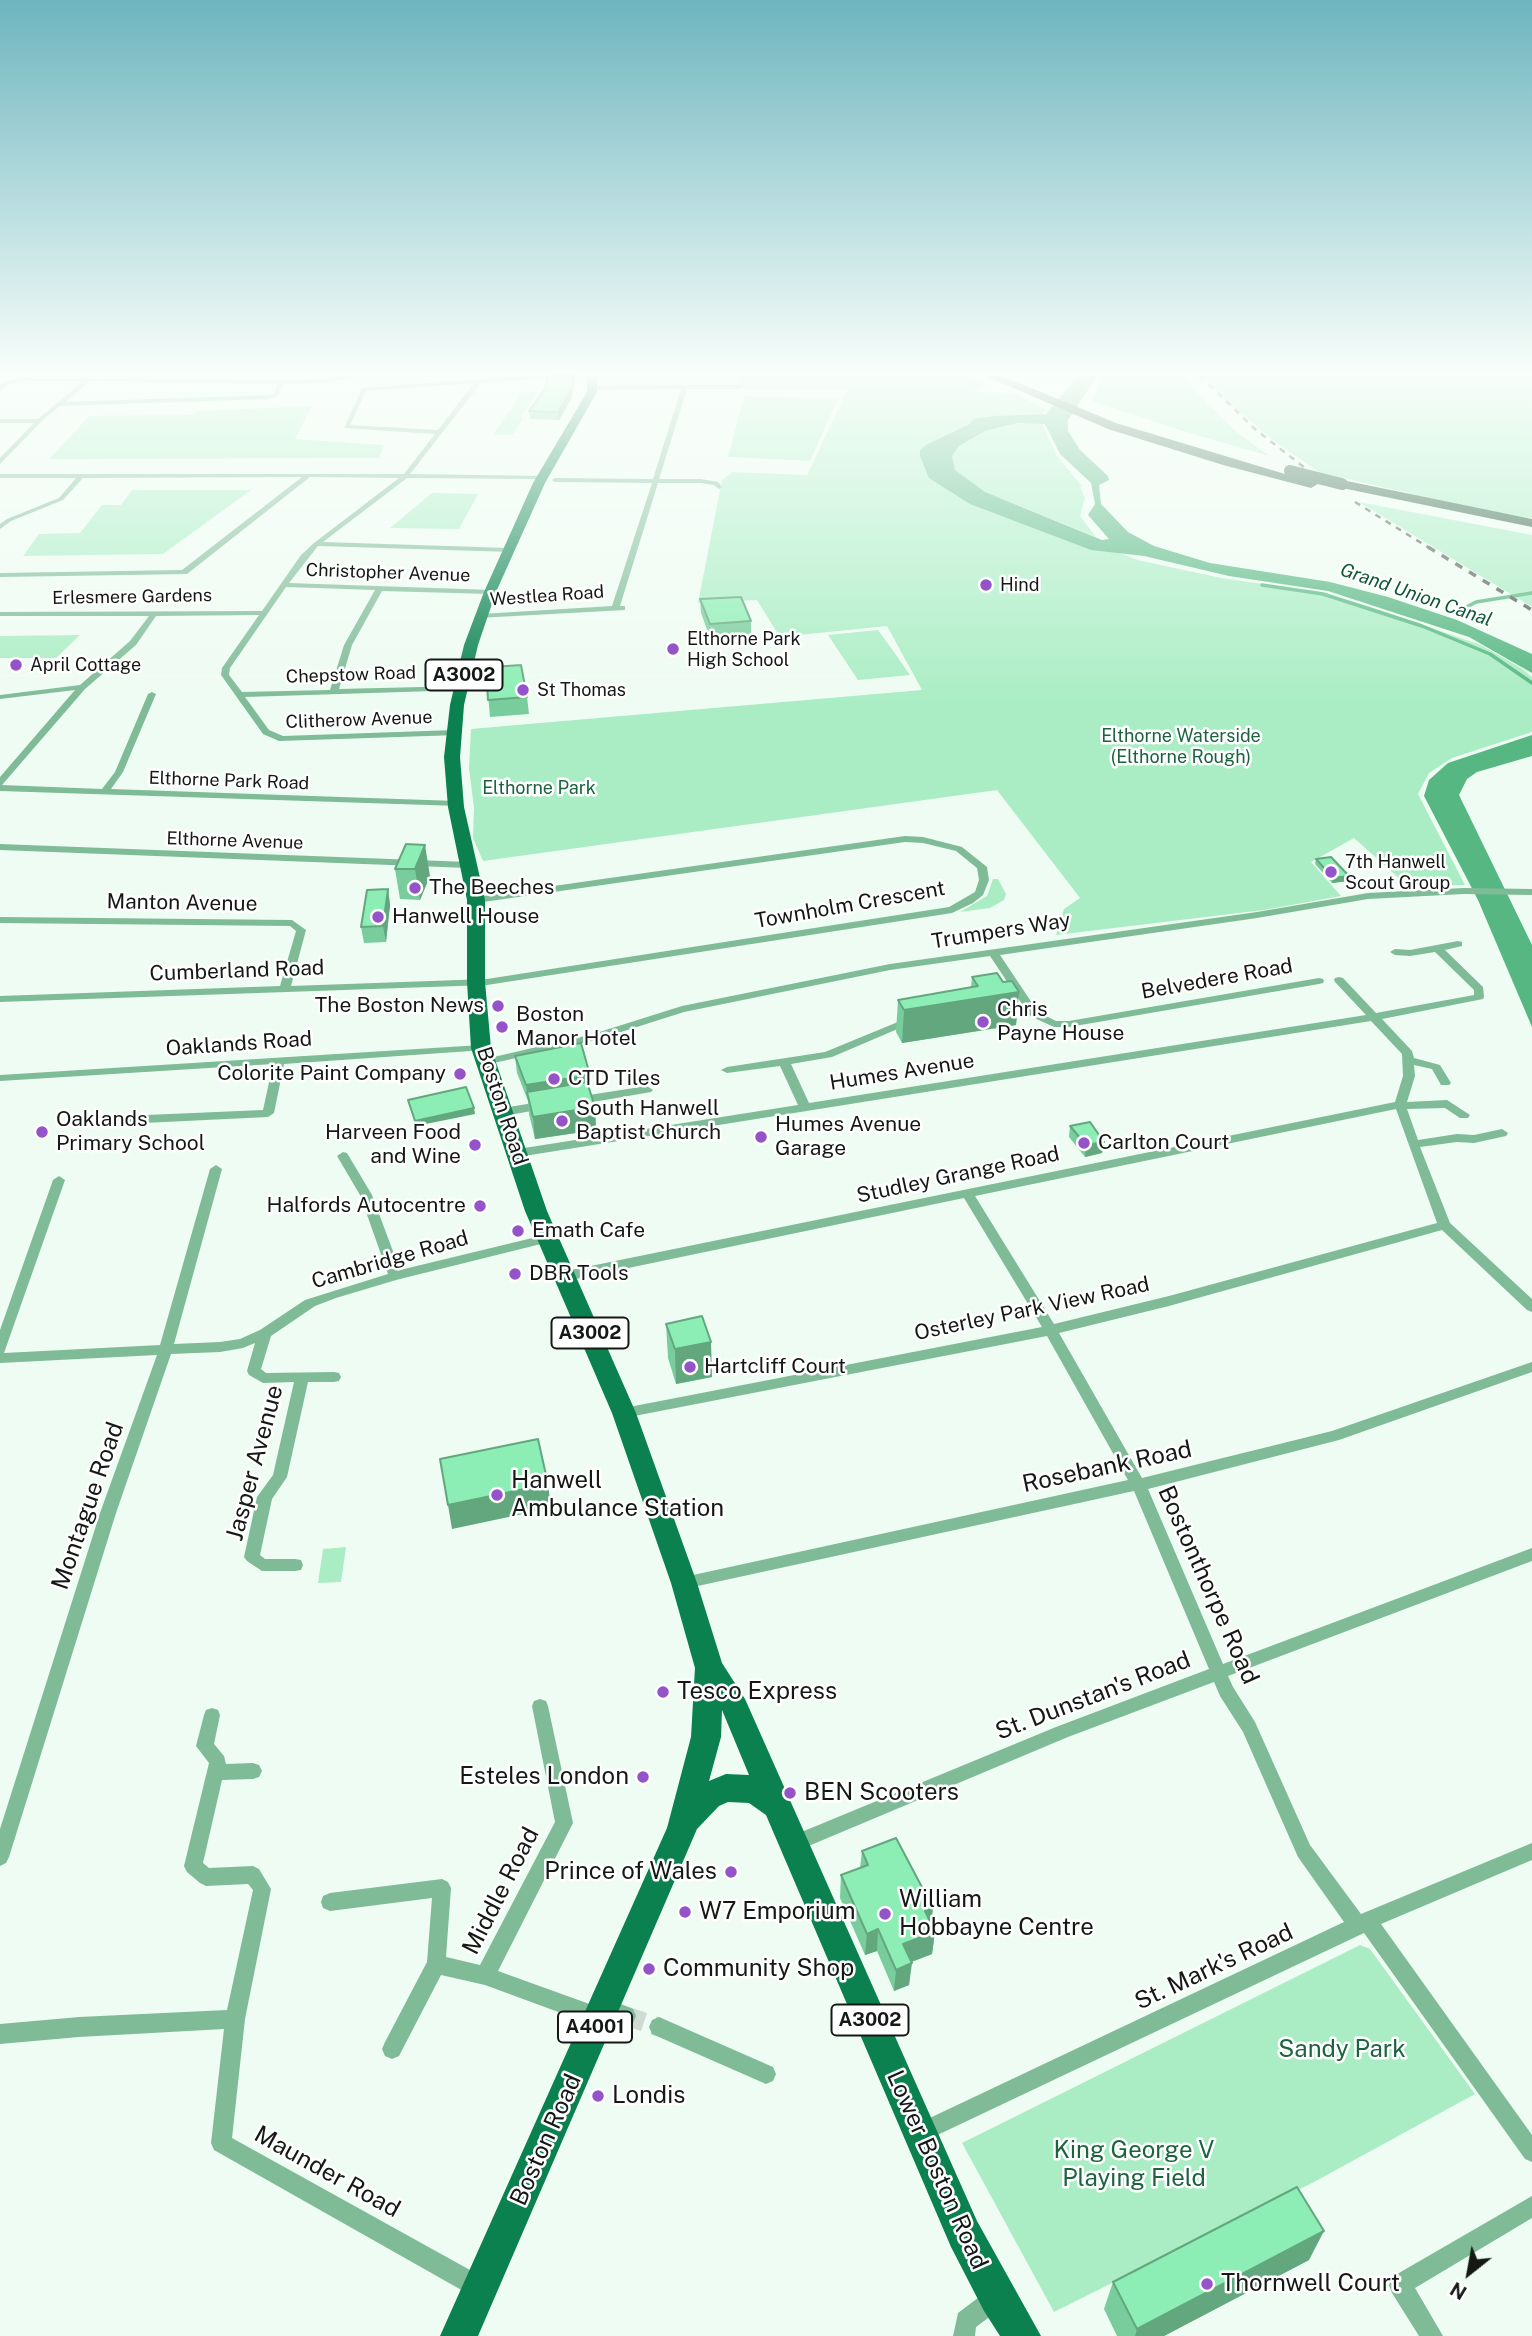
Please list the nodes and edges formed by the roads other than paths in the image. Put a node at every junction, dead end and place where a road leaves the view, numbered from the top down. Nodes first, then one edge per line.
1 (73, 485) edge
2 (296, 485) edge
3 (393, 485) edge
4 (539, 485) edge
5 (655, 485) edge
6 (717, 485) edge
7 (1315, 485) edge
8 (1347, 485) edge
9 (719, 488) dead end
10 (1532, 523) edge
11 (0, 527) edge
12 (1532, 530) edge
13 (316, 544) junction
14 (509, 550) junction
15 (0, 575) edge
16 (286, 585) junction
17 (379, 589) junction
18 (490, 592) junction
19 (619, 607) joint
20 (155, 612) junction
21 (265, 613) junction
22 (0, 614) edge
23 (481, 616) junction
24 (82, 687) junction
25 (462, 688) junction
26 (334, 691) junction
27 (152, 694) dead end
28 (241, 695) junction
29 (0, 697) edge
30 (455, 733) junction
31 (0, 785) edge
32 (105, 791) junction
33 (456, 804) junction
34 (0, 848) edge
35 (468, 865) junction
36 (1532, 892) edge
37 (476, 900) junction
38 (0, 920) edge
39 (1458, 944) dead end
40 (1437, 947) junction
41 (992, 951) junction
42 (1395, 952) dead end
43 (1339, 980) dead end
44 (1319, 981) dead end
45 (476, 982) junction
46 (285, 989) junction
47 (0, 999) edge
48 (924, 1013) edge
49 (1374, 1016) junction
50 (483, 1055) junction
51 (1431, 1055) dead end
52 (1410, 1060) junction
53 (279, 1061) junction
54 (784, 1062) junction
55 (1436, 1067) junction
56 (727, 1070) dead end
57 (0, 1078) edge
58 (1445, 1083) dead end
59 (647, 1090) dead end
60 (1401, 1104) junction
61 (804, 1106) junction
62 (503, 1112) junction
63 (1464, 1115) dead end
64 (123, 1121) dead end
65 (1502, 1133) dead end
66 (1413, 1144) junction
67 (519, 1153) junction
68 (343, 1156) dead end
69 (216, 1170) dead end
70 (60, 1180) dead end
71 (967, 1193) junction
72 (1444, 1225) junction
73 (549, 1238) junction
74 (395, 1276) junction
75 (566, 1276) junction
76 (1532, 1307) edge
77 (1051, 1330) junction
78 (265, 1334) junction
79 (0, 1349) edge
80 (166, 1349) junction
81 (0, 1358) edge
82 (1532, 1367) edge
83 (302, 1377) junction
84 (334, 1377) dead end
85 (624, 1413) junction
86 (1136, 1485) junction
87 (1532, 1554) edge
88 (295, 1565) dead end
89 (684, 1583) junction
90 (709, 1668) junction
91 (1219, 1673) junction
92 (540, 1706) dead end
93 (212, 1715) dead end
94 (253, 1771) dead end
95 (215, 1772) junction
96 (776, 1806) junction
97 (682, 1828) junction
98 (792, 1844) junction
99 (1532, 1851) edge
100 (0, 1857) edge
101 (330, 1902) dead end
102 (1362, 1924) junction
103 (436, 1964) junction
104 (485, 1976) junction
105 (610, 2013) junction
106 (235, 2019) junction
107 (659, 2027) tunnel mouth
108 (0, 2034) edge
109 (392, 2049) dead end
110 (766, 2074) dead end
111 (919, 2134) junction
112 (1532, 2152) edge
113 (1532, 2206) edge
114 (480, 2288) junction
115 (997, 2298) junction
116 (965, 2329) edge
117 (459, 2336) edge
118 (1023, 2336) edge
119 (1432, 2336) edge

1 - 11 street
2 - 15 street
3 - 13 street, Clitherow Avenue
4 - 14 main road, Boston Road / A3002
5 - 19 street
6 - 9 street
7 - 12 highway
8 - 10 highway, bridge
13 - 14 street
13 - 16 street, Clitherow Avenue
14 - 18 main road, Boston Road / A3002
16 - 17 street, Christopher Avenue
16 - 21 street, Clitherow Avenue
17 - 18 street, Christopher Avenue
17 - 26 street
18 - 23 main road, Boston Road / A3002
19 - 23 street, Westlea Road
20 - 21 street, Erlesmere Gardens
20 - 22 street, Erlesmere Gardens
20 - 24 street
21 - 28 street, Clitherow Avenue
23 - 25 main road, Boston Road / A3002
24 - 29 street
24 - 31 street
25 - 26 street, Chepstow Road
25 - 30 main road, Boston Road / A3002
26 - 28 street, Chepstow Road
27 - 32 street
28 - 30 street, Clitherow Avenue
30 - 33 main road, Boston Road / A3002
31 - 32 street, Elthorne Park Road
32 - 33 street, Elthorne Park Road
33 - 35 main road, Boston Road / A3002
34 - 35 street, Elthorne Avenue
35 - 37 main road, Boston Road / A3002
36 - 41 street, Trumpers Way
37 - 45 main road, Boston Road / A3002
37 - 45 street, Townholm Crescent
38 - 46 street, Manton Avenue
39 - 40 street
40 - 42 street
40 - 49 street
41 - 44 street, Belvedere Road
41 - 50 street, Trumpers Way
43 - 49 street
45 - 46 street, Cumberland Road
45 - 50 main road, Boston Road / A3002
46 - 47 street, Cumberland Road
48 - 54 street
49 - 52 street
49 - 61 street, Humes Avenue
50 - 53 street, Oaklands Road
50 - 62 main road, Boston Road / A3002
51 - 55 street
52 - 55 street
52 - 60 street
53 - 57 street, Oaklands Road
53 - 64 street
54 - 56 street
54 - 61 street
55 - 58 street
59 - 62 street
60 - 63 street, Studley Grange Road
60 - 66 street
60 - 71 street, Studley Grange Road
61 - 67 street, Humes Avenue
62 - 67 main road, Boston Road / A3002
65 - 66 street
66 - 72 street
67 - 73 main road, Boston Road / A3002
68 - 74 street
69 - 80 street, Montague Road
70 - 79 street
71 - 75 street, Studley Grange Road
71 - 77 street, Bostonthorpe Road
72 - 76 street
72 - 77 street, Osterley Park View Road
73 - 74 street, Cambridge Road
73 - 75 main road, Boston Road / A3002
74 - 78 street, Cambridge Road
75 - 85 main road, Boston Road / A3002
77 - 85 street, Osterley Park View Road
77 - 86 street, Bostonthorpe Road
78 - 80 street, Cambridge Road
78 - 83 street, Jasper Avenue
80 - 81 street, Cambridge Road
80 - 100 street, Montague Road
82 - 86 street, Rosebank Road
83 - 84 street, Jasper Avenue
83 - 88 street, Jasper Avenue
85 - 89 main road, Boston Road / A3002
86 - 89 street, Rosebank Road
86 - 91 street, Bostonthorpe Road
87 - 91 street, St. Dunstan's Road
89 - 90 main road, Boston Road / A3002
90 - 96 main road, Boston Road / A3002
90 - 97 main road, Boston Road / A4001
91 - 98 street, St. Dunstan's Road
91 - 102 street, Bostonthorpe Road
92 - 104 street, Middle Road
93 - 95 street
94 - 95 street
95 - 106 street
96 - 97 main road, Boston Road / A4001
96 - 98 main road, Lower Boston Road / A3002
97 - 105 main road, Boston Road / A4001
98 - 111 main road, Lower Boston Road / A3002
99 - 102 street, St. Mark's Road
101 - 103 street
102 - 111 street, St. Mark's Road
102 - 112 street, Bostonthorpe Road
103 - 104 street
103 - 109 street
104 - 105 street
105 - 114 main road, Boston Road / A4001
106 - 108 street
106 - 114 street, Maunder Road
107 - 110 street
111 - 115 main road, Lower Boston Road / A3002
113 - 119 street
114 - 117 main road, Boston Road / A4001
115 - 116 street
115 - 118 main road, Lower Boston Road / A3002

